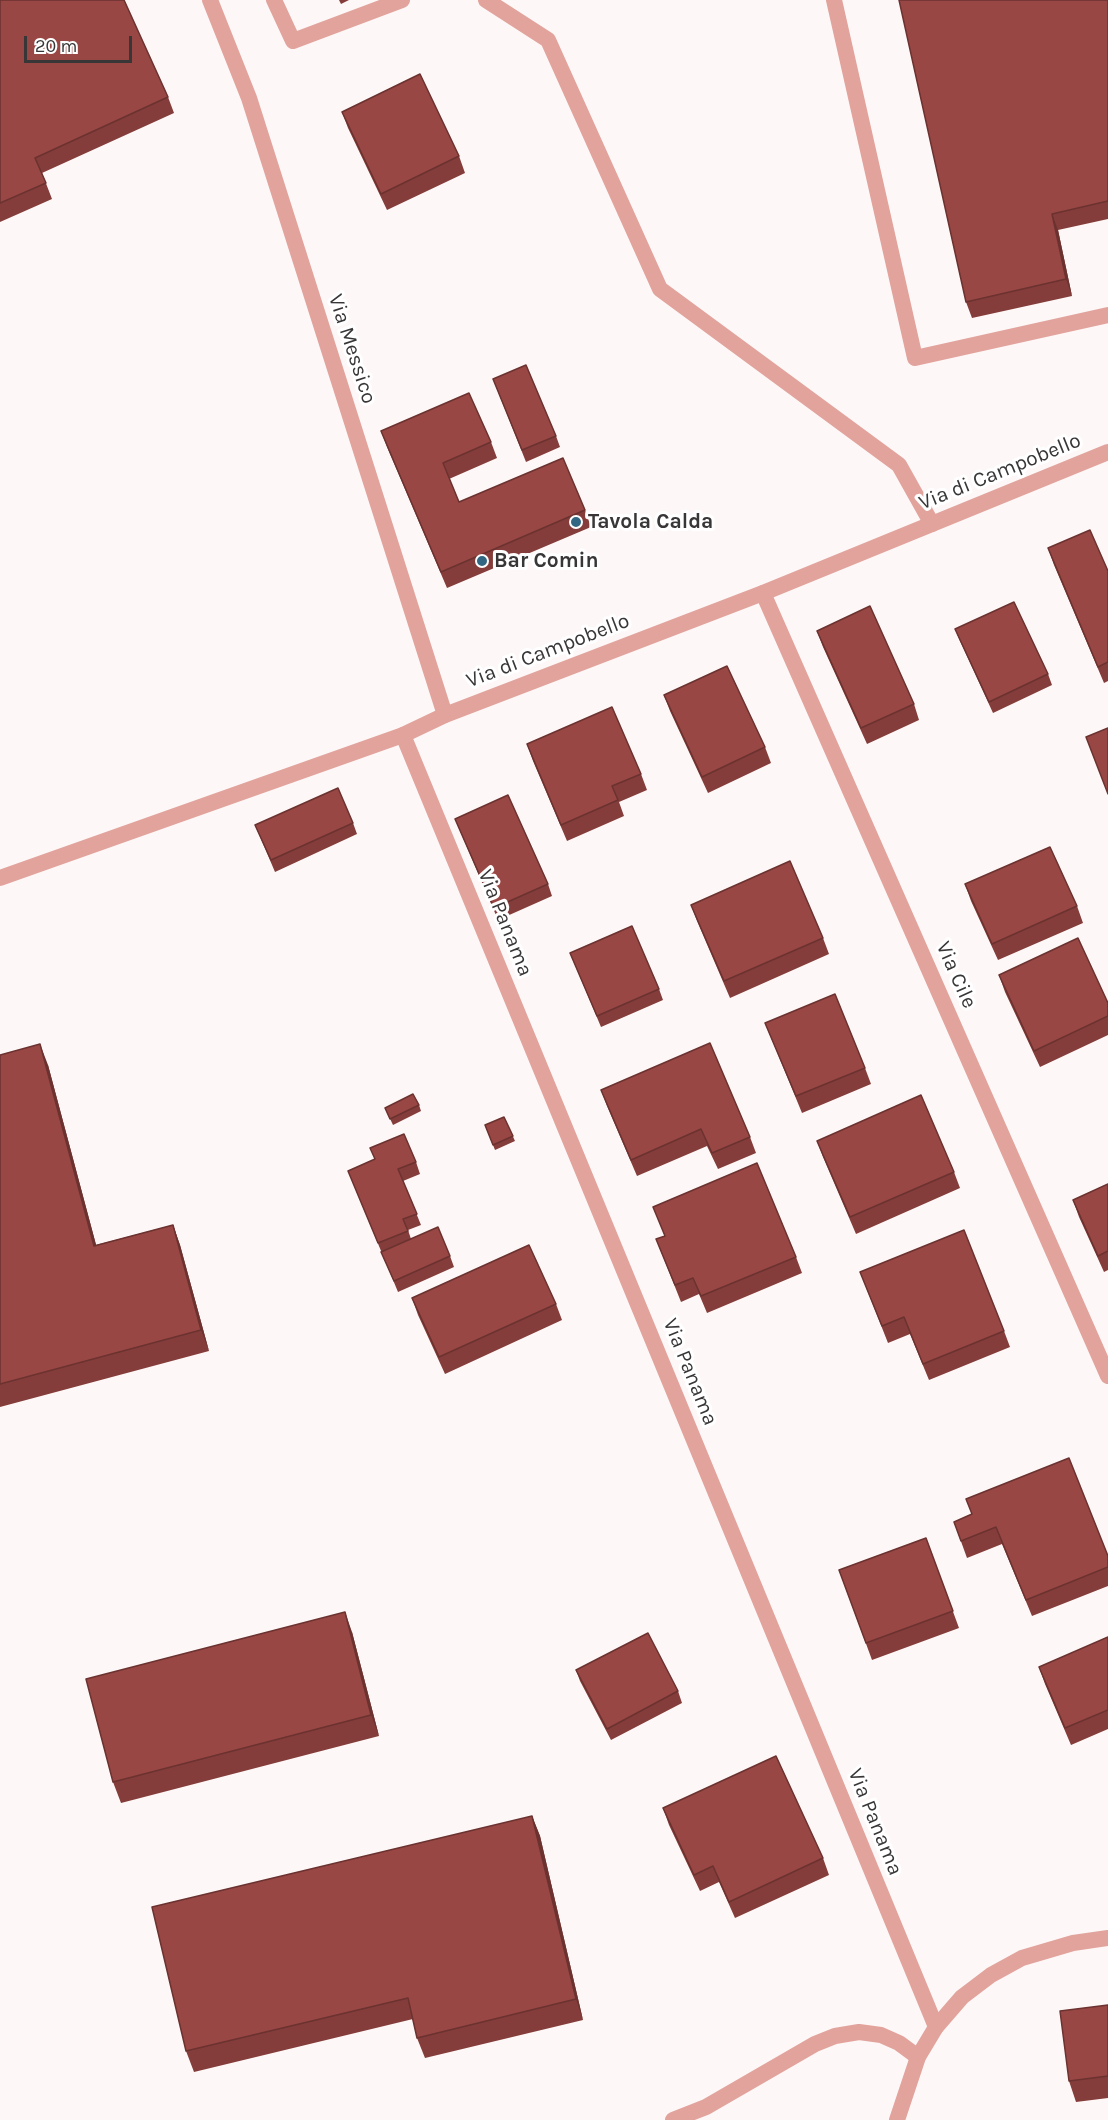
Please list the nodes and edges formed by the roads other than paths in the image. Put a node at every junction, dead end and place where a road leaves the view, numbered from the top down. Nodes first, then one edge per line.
1 (210, 0) edge
2 (274, 0) edge
3 (402, 0) edge
4 (486, 0) edge
5 (834, 0) edge
6 (1108, 315) edge
7 (1108, 452) edge
8 (932, 524) junction
9 (763, 593) junction
10 (445, 715) junction
11 (403, 735) junction
12 (0, 878) edge
13 (1108, 1376) edge
14 (1108, 1938) edge
15 (936, 2027) junction
16 (918, 2057) junction
17 (673, 2120) edge
18 (897, 2120) edge

1 - 10 street, Via Messico
2 - 3 street
4 - 8 street
5 - 6 street
7 - 8 street, Via di Campobello
8 - 9 street, Via di Campobello
9 - 10 street, Via di Campobello
9 - 13 street, Via Cile
10 - 11 street, Via di Campobello
11 - 12 street, Via di Campobello
11 - 15 street, Via Panama
14 - 15 street
15 - 16 street
16 - 17 street
16 - 18 street

